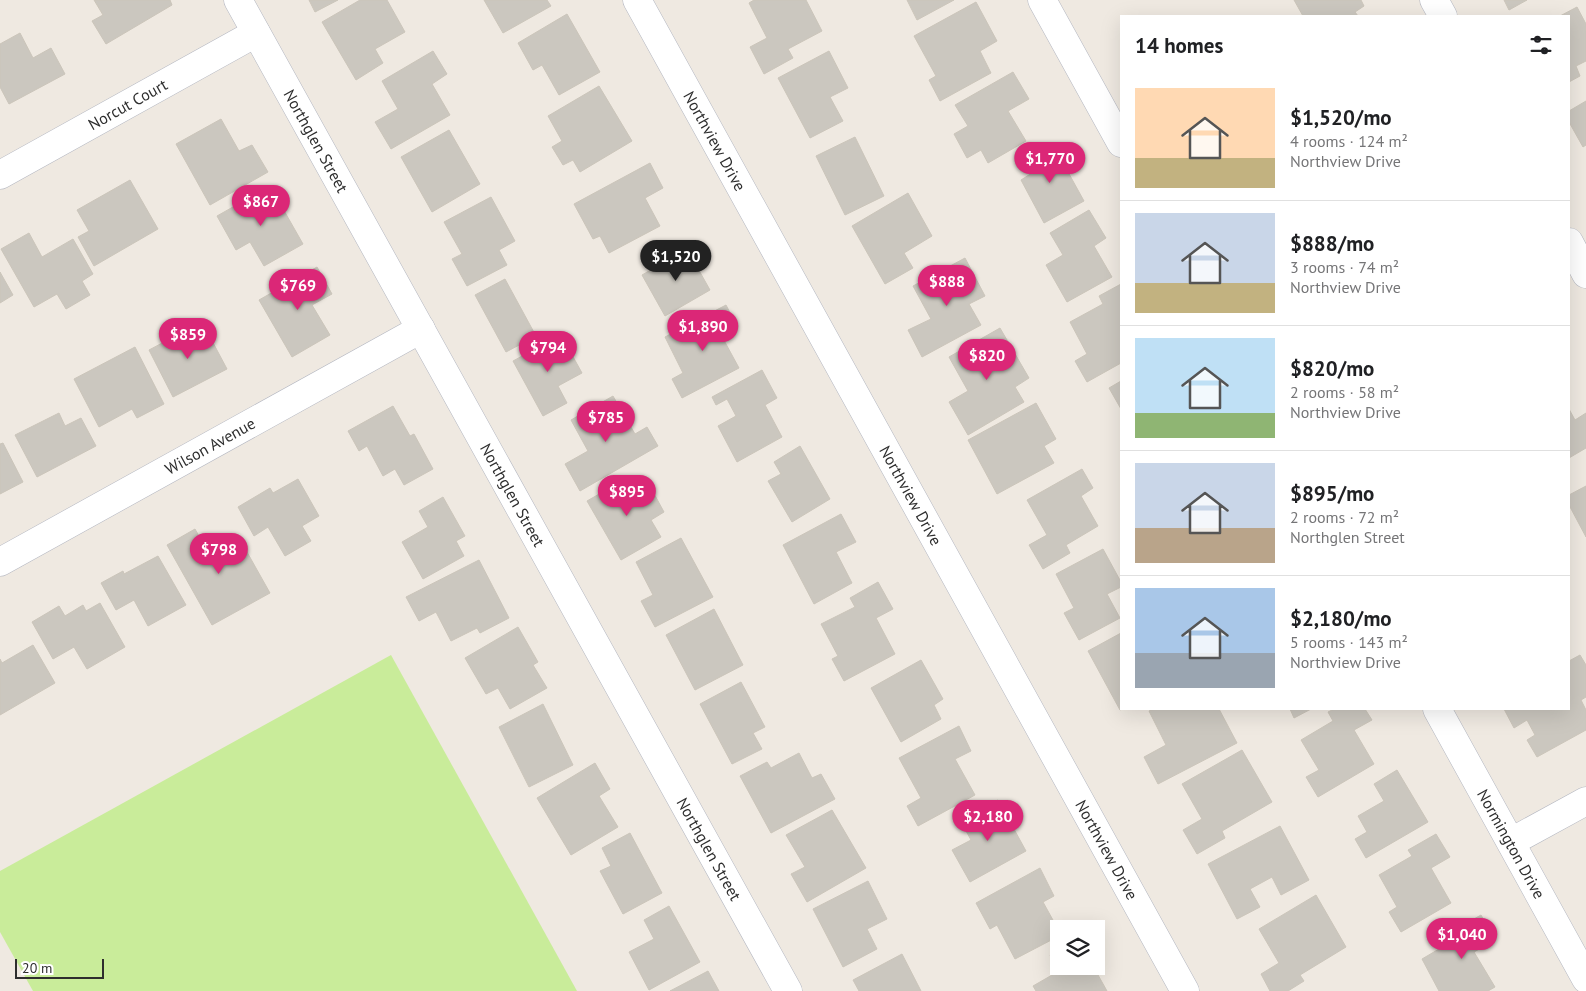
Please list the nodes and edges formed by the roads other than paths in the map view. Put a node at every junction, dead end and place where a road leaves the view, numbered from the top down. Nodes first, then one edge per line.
1 (238, 0) edge
2 (638, 0) edge
3 (1042, 0) edge
4 (1434, 0) edge
5 (1442, 15) edge
6 (256, 33) junction
7 (1120, 141) edge
8 (0, 175) edge
9 (1570, 244) edge
10 (1586, 274) edge
11 (421, 329) junction
12 (0, 562) edge
13 (1438, 710) edge
14 (1586, 801) edge
15 (1511, 842) junction
16 (1586, 979) edge
17 (788, 991) edge
18 (1185, 991) edge

1 - 6 street, Northglen Street
2 - 18 street, Northview Drive
3 - 7 street
4 - 5 street
6 - 8 street, Norcut Court
6 - 11 street, Northglen Street
9 - 10 street
11 - 12 street, Wilson Avenue
11 - 17 street, Northglen Street
13 - 15 street, Normington Drive
14 - 15 street
15 - 16 street, Normington Drive

